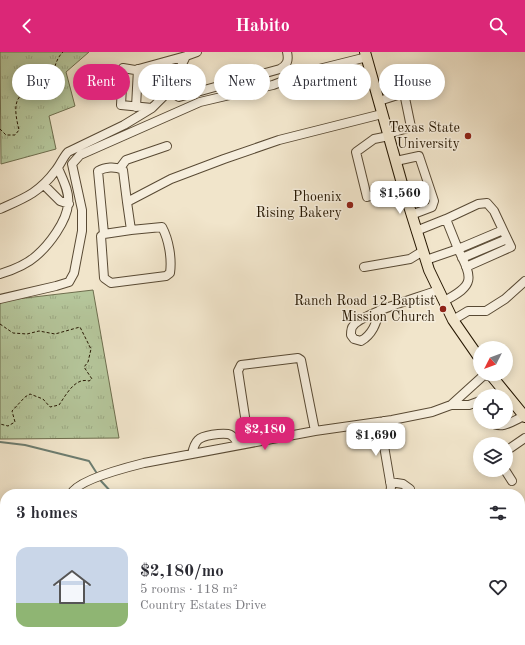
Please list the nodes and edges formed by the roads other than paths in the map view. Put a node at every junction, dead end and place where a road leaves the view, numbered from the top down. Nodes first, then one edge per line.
1 (197, 52) edge
2 (287, 52) edge
3 (366, 55) edge
4 (186, 56) junction
5 (156, 64) edge
6 (182, 64) edge
7 (138, 69) joint
8 (206, 91) edge
9 (160, 100) edge
10 (379, 101) junction
11 (136, 107) junction
12 (152, 108) junction
13 (382, 114) junction
14 (389, 135) junction
15 (167, 146) dead end
16 (396, 162) junction
17 (58, 168) junction
18 (120, 168) junction
19 (44, 185) junction
20 (403, 187) junction
21 (127, 202) junction
22 (68, 204) junction
23 (0, 209) edge
24 (411, 216) junction
25 (446, 219) junction
26 (131, 230) junction
27 (503, 230) junction
28 (416, 231) junction
29 (104, 234) junction
30 (507, 239) junction
31 (458, 249) junction
32 (424, 256) junction
33 (462, 258) junction
34 (364, 267) dead end
35 (466, 267) junction
36 (0, 274) edge
37 (525, 281) edge
38 (438, 290) junction
39 (0, 299) edge
40 (444, 301) junction
41 (380, 310) dead end
42 (453, 320) junction
43 (473, 349) edge
44 (478, 381) edge
45 (473, 404) edge
46 (452, 405) junction
47 (513, 407) edge
48 (524, 417) edge
49 (384, 421) junction
50 (513, 422) edge
51 (315, 431) junction
52 (525, 438) edge
53 (249, 443) junction
54 (238, 445) junction
55 (513, 446) edge
56 (192, 454) junction
57 (509, 477) edge
58 (512, 481) dead end
59 (390, 482) junction
60 (75, 489) edge
61 (390, 489) edge
62 (410, 489) dead end

1 - 4 street
2 - 8 street
3 - 10 main road
3 - 39 street
4 - 5 street
4 - 6 street
7 - 11 street
7 - 11 street
9 - 12 street
10 - 13 main road
10 - 14 street
11 - 12 street
12 - 17 street
13 - 14 main road
13 - 21 street
14 - 16 main road
14 - 20 street
15 - 18 street
16 - 20 main road
16 - 24 street
17 - 19 street
17 - 22 street
18 - 21 street
18 - 29 street
19 - 22 street
19 - 23 street
20 - 24 main road
21 - 26 street
22 - 36 street
24 - 28 main road
25 - 27 street
25 - 28 street
25 - 31 street
26 - 29 street
26 - 29 street
27 - 30 street
27 - 31 street
28 - 32 main road
30 - 33 street
30 - 35 street
31 - 32 street
31 - 33 street
32 - 34 street
32 - 38 main road
33 - 35 street
35 - 40 street
37 - 42 street
38 - 40 main road
38 - 41 street
40 - 42 main road
42 - 43 main road
44 - 46 street
45 - 46 street
46 - 49 street
47 - 48 main road
48 - 50 street
49 - 51 street
49 - 59 street
51 - 53 street
51 - 53 street
52 - 55 street
53 - 54 street
54 - 56 street
54 - 56 street
56 - 60 street
57 - 58 street
59 - 61 street
59 - 62 street

